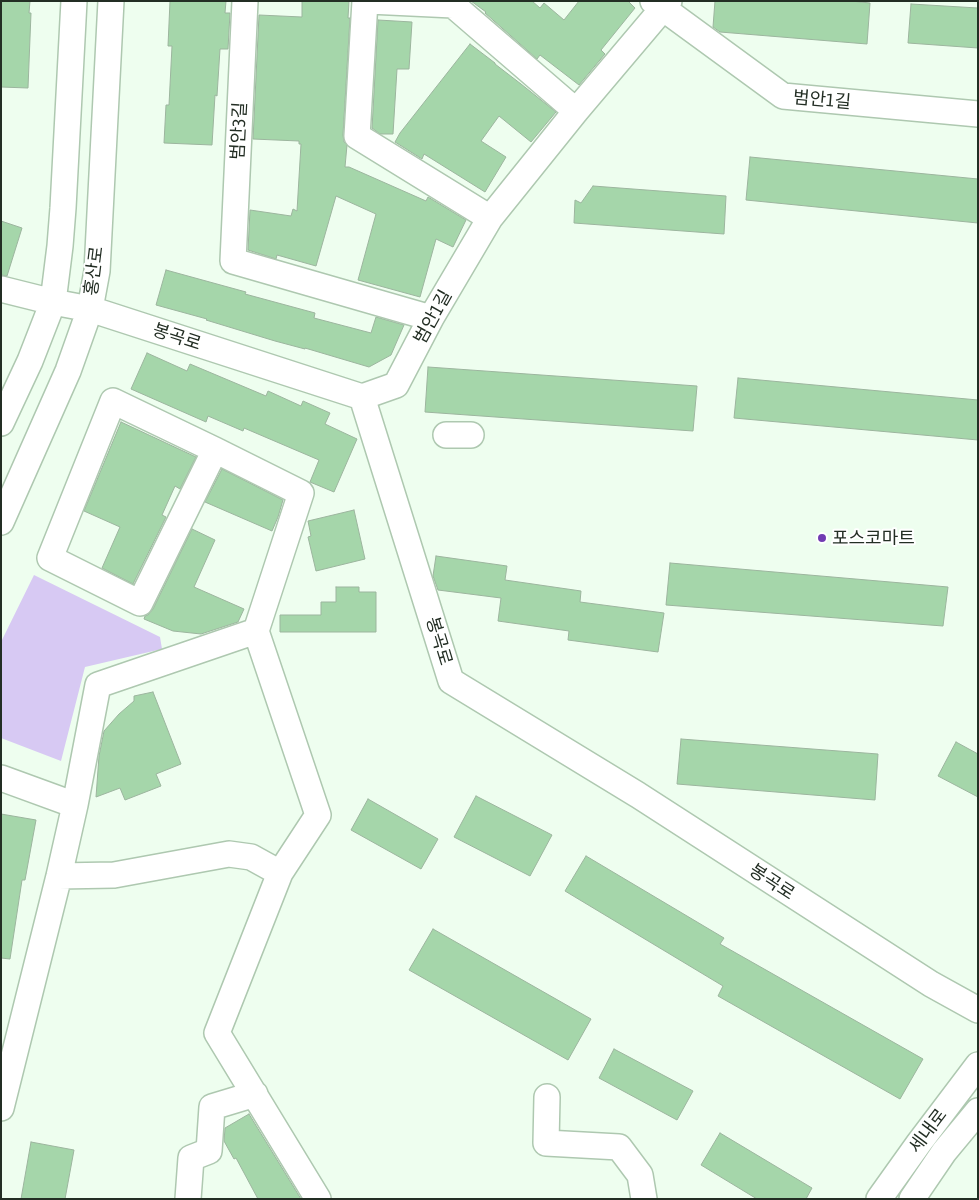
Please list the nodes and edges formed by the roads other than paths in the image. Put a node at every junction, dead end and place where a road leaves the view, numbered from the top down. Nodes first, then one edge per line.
1 (74, 1) edge
2 (110, 1) edge
3 (245, 1) edge
4 (365, 1) edge
5 (369, 1) edge
6 (662, 4) edge
7 (576, 111) junction
8 (978, 114) edge
9 (490, 218) junction
10 (1, 289) edge
11 (52, 302) junction
12 (90, 309) junction
13 (431, 318) junction
14 (362, 397) junction
15 (1, 423) edge
16 (446, 435) dead end
17 (470, 435) dead end
18 (215, 450) junction
19 (1, 522) edge
20 (256, 631) junction
21 (1, 778) edge
22 (75, 805) junction
23 (280, 873) junction
24 (59, 876) junction
25 (978, 1010) edge
26 (978, 1065) edge
27 (255, 1094) junction
28 (547, 1097) dead end
29 (1, 1108) edge
30 (978, 1111) edge
31 (188, 1199) edge
32 (318, 1199) edge
33 (644, 1199) edge
34 (879, 1199) edge
35 (912, 1199) edge

1 - 11 street, 홍산로
2 - 12 street, 홍산로
3 - 13 street, 범안3길
4 - 9 street
5 - 7 street
6 - 7 street, 범안1길
6 - 8 street, 범안1길
7 - 9 street, 범안1길
9 - 13 street, 범안1길
10 - 11 street, 봉곡로
11 - 12 street, 봉곡로
11 - 15 street, 홍산로
12 - 14 street, 봉곡로
12 - 19 street, 홍산로
13 - 14 street, 범안1길
14 - 25 street, 봉곡로
16 - 17 street
18 - 18 street
18 - 20 street
20 - 22 street
20 - 23 street
21 - 22 street
22 - 24 street
23 - 24 street
23 - 27 street
24 - 29 street
26 - 34 street, 세내로
27 - 31 street
27 - 32 street
28 - 33 street
30 - 35 street, 세내로

